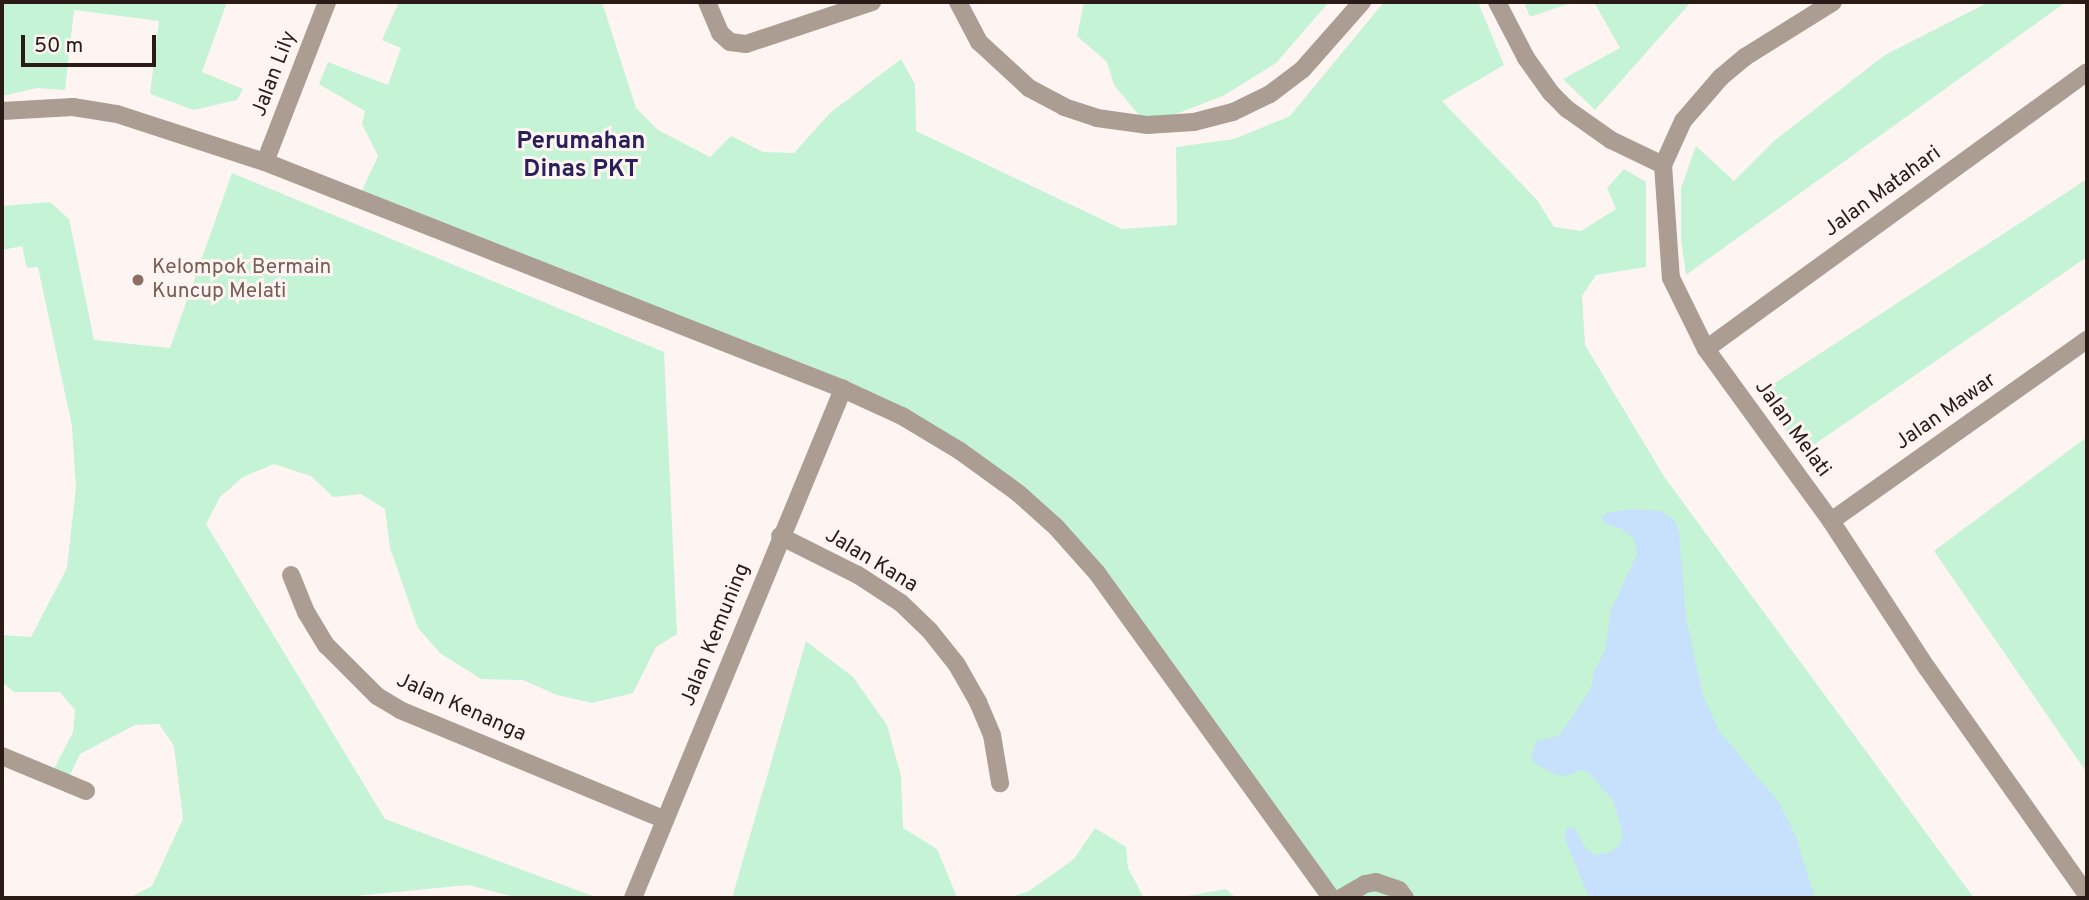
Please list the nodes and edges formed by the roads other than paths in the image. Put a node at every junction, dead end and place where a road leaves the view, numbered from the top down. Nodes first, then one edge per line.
1 (327, 2) edge
2 (707, 2) edge
3 (872, 2) edge
4 (958, 2) edge
5 (1362, 2) edge
6 (1497, 2) edge
7 (1833, 2) edge
8 (2087, 72) edge
9 (2, 111) edge
10 (265, 162) junction
11 (1663, 165) junction
12 (2087, 340) edge
13 (1706, 349) junction
14 (843, 389) junction
15 (1831, 521) junction
16 (780, 536) junction
17 (291, 575) dead end
18 (2, 756) edge
19 (1000, 783) dead end
20 (86, 791) dead end
21 (665, 820) junction
22 (2087, 895) edge
23 (633, 898) edge
24 (1331, 898) edge
25 (1341, 898) edge
26 (1405, 898) edge

1 - 10 street, Jalan Lily
2 - 3 street
4 - 5 street
6 - 11 street
7 - 11 street, Jalan Melati
8 - 13 street, Jalan Matahari
9 - 10 street
10 - 14 street
11 - 13 street, Jalan Melati
12 - 15 street, Jalan Mawar
13 - 15 street, Jalan Melati
14 - 16 street, Jalan Kemuning
14 - 24 street
15 - 22 street, Jalan Melati
16 - 19 street, Jalan Kana
16 - 21 street, Jalan Kemuning
17 - 21 street, Jalan Kenanga
18 - 20 street
21 - 23 street, Jalan Kemuning
25 - 26 street

